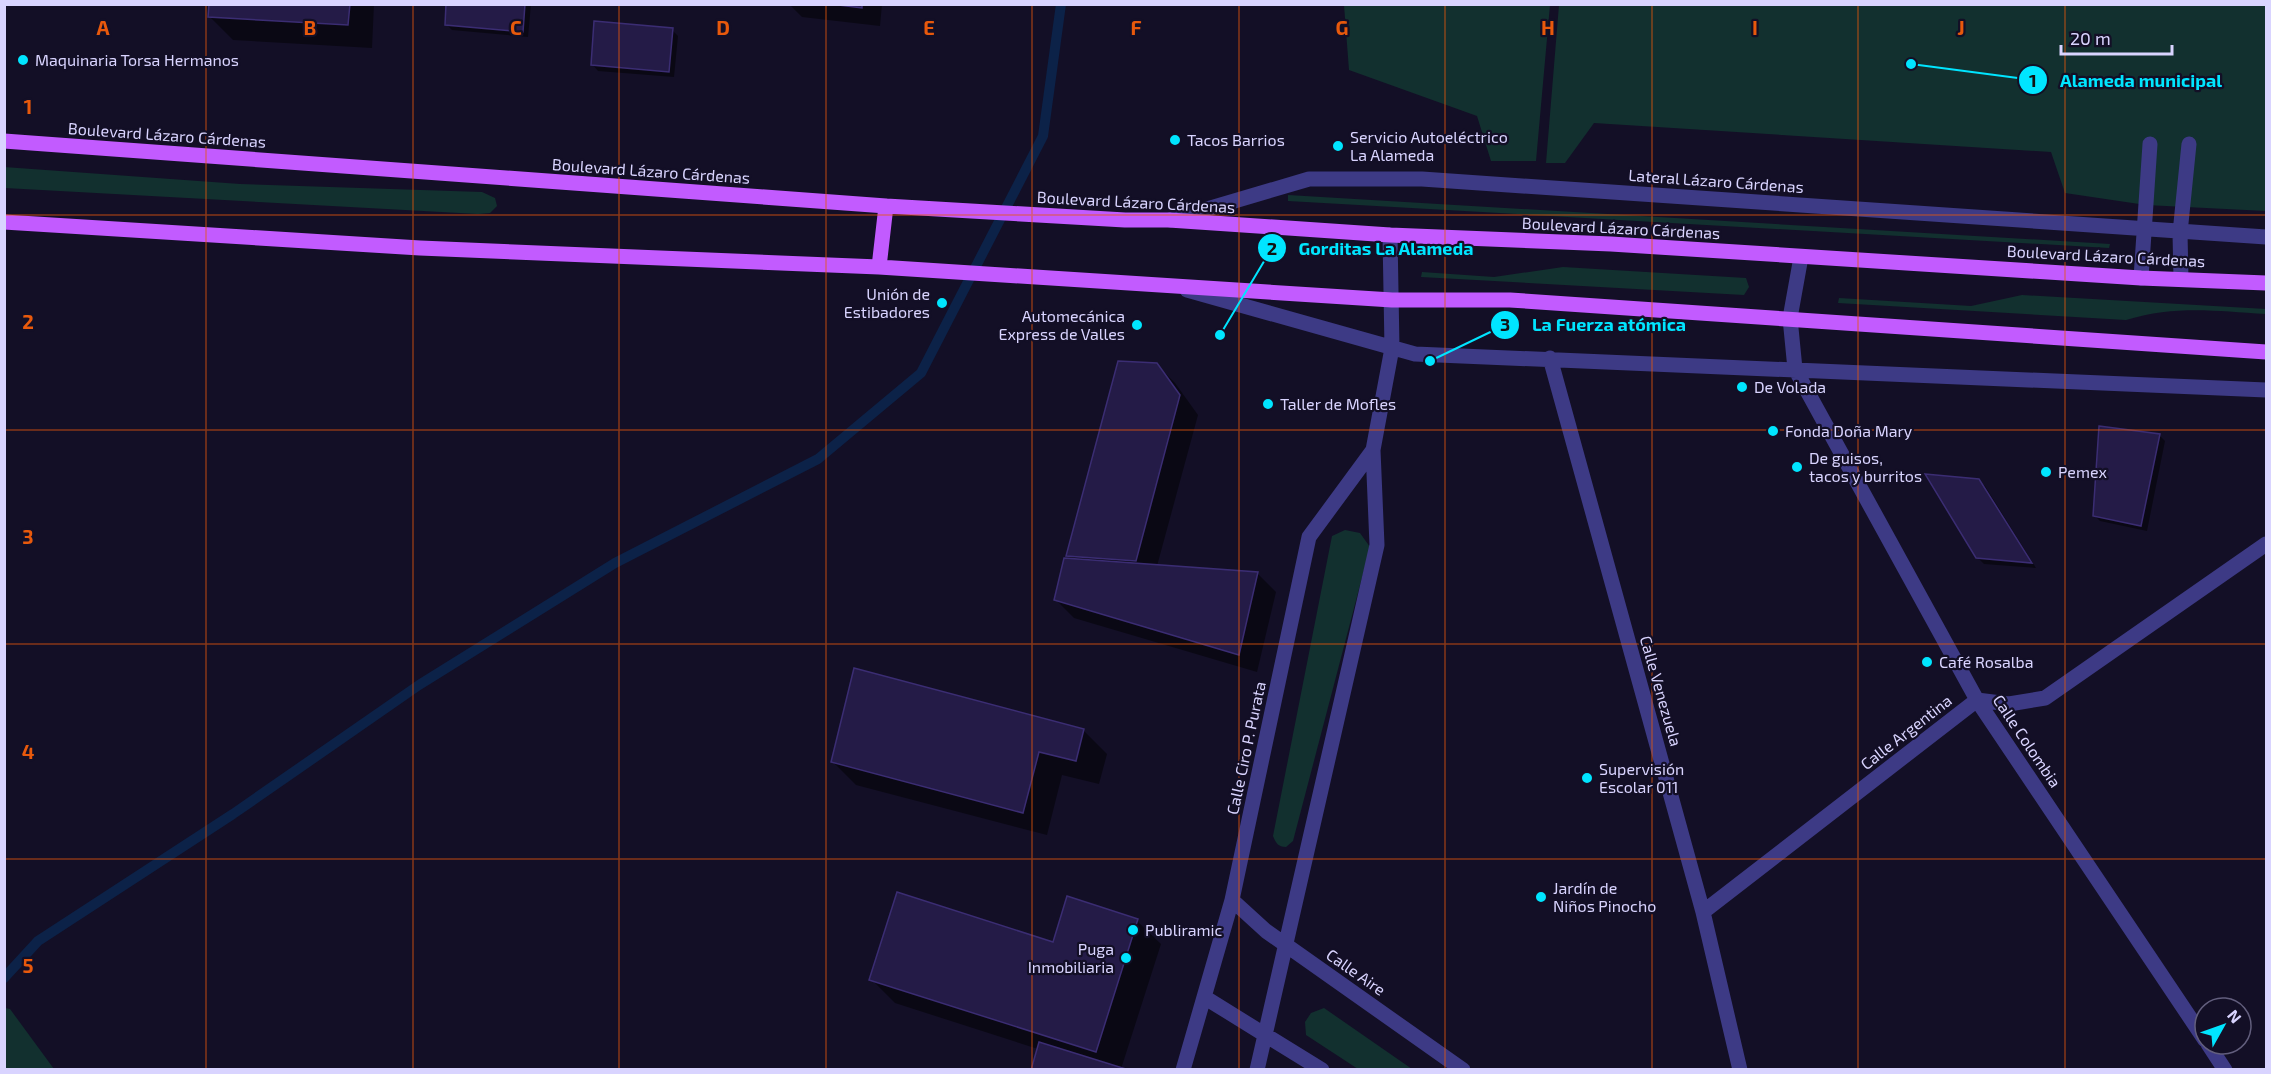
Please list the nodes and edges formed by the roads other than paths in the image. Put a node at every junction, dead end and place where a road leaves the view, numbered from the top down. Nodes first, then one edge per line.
1 (4, 141) edge
2 (2150, 144) dead end
3 (2189, 144) dead end
4 (886, 206) junction
5 (1168, 220) junction
6 (4, 222) edge
7 (2143, 228) junction
8 (2181, 232) junction
9 (1390, 236) junction
10 (2266, 237) edge
11 (1801, 257) junction
12 (879, 267) junction
13 (2141, 278) junction
14 (2181, 279) junction
15 (2266, 283) edge
16 (1172, 286) junction
17 (1392, 300) junction
18 (1790, 318) junction
19 (1392, 348) junction
20 (2266, 352) edge
21 (1550, 358) junction
22 (1795, 369) junction
23 (2266, 390) edge
24 (1373, 450) junction
25 (2266, 544) edge
26 (1977, 700) junction
27 (1232, 900) junction
28 (1703, 912) junction
29 (1287, 945) junction
30 (1204, 997) junction
31 (2193, 1022) edge
32 (1266, 1035) junction
33 (2216, 1056) edge
34 (1320, 1069) edge
35 (1183, 1070) edge
36 (1257, 1070) edge
37 (1463, 1070) edge
38 (1740, 1070) edge
39 (2225, 1070) edge

1 - 4 main road, Boulevard Lázaro Cárdenas
2 - 7 street
3 - 8 street
4 - 5 main road, Boulevard Lázaro Cárdenas
4 - 12 main road
5 - 7 street, Lateral Lázaro Cárdenas
5 - 9 main road, Boulevard Lázaro Cárdenas
6 - 12 main road
7 - 8 street, Lateral Lázaro Cárdenas
7 - 13 street
8 - 10 street, Lateral Lázaro Cárdenas
8 - 14 street
9 - 11 main road, Boulevard Lázaro Cárdenas
9 - 17 street, Calle Ciro P. Purata
11 - 13 main road, Boulevard Lázaro Cárdenas
11 - 18 street, Calle Colombia
12 - 16 main road
13 - 14 main road, Boulevard Lázaro Cárdenas
14 - 15 main road, Boulevard Lázaro Cárdenas
16 - 17 main road
16 - 19 street
17 - 18 main road
17 - 19 street, Calle Ciro P. Purata
18 - 20 main road
18 - 22 street, Calle Colombia
19 - 21 street
19 - 24 street, Calle Ciro P. Purata
21 - 22 street
21 - 28 street, Calle Venezuela
22 - 23 street
22 - 26 street, Calle Colombia
24 - 27 street, Calle Ciro P. Purata
24 - 29 street, Calle Ciro P. Purata
25 - 26 street, Calle Argentina
26 - 28 street, Calle Argentina
26 - 31 street, Calle Colombia
27 - 29 street, Calle Aire
27 - 30 street, Calle Ciro P. Purata
28 - 38 street, Calle Venezuela
29 - 32 street, Calle Ciro P. Purata
29 - 37 street, Calle Aire
30 - 32 street
30 - 35 street, Calle Ciro P. Purata
32 - 34 street
32 - 36 street, Calle Ciro P. Purata
33 - 39 street

